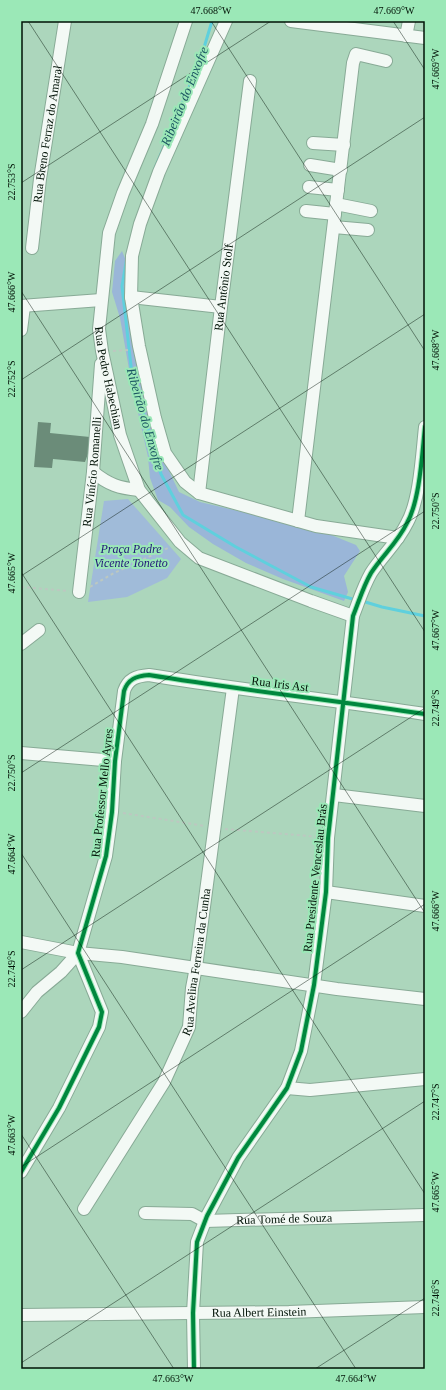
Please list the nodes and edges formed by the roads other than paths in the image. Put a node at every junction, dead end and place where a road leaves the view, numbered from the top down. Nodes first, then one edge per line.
1 (65, 21) edge
2 (186, 21) edge
3 (226, 21) edge
4 (291, 21) edge
5 (409, 21) edge
6 (406, 36) junction
7 (425, 38) edge
8 (386, 61) dead end
9 (250, 81) dead end
10 (313, 142) dead end
11 (344, 145) junction
12 (310, 165) dead end
13 (340, 170) junction
14 (308, 187) dead end
15 (338, 190) junction
16 (336, 209) junction
17 (306, 211) dead end
18 (371, 211) dead end
19 (334, 227) junction
20 (368, 230) dead end
21 (32, 248) dead end
22 (132, 297) junction
23 (102, 300) junction
24 (23, 306) edge
25 (221, 307) junction
26 (21, 330) edge
27 (102, 351) junction
28 (425, 427) edge
29 (93, 472) junction
30 (140, 490) junction
31 (199, 493) junction
32 (298, 521) junction
33 (398, 538) junction
34 (80, 592) road end
35 (355, 611) junction
36 (39, 630) dead end
37 (21, 644) edge
38 (132, 678) joint
39 (233, 688) junction
40 (344, 701) junction
41 (425, 714) edge
42 (21, 753) edge
43 (115, 760) junction
44 (334, 795) junction
45 (425, 806) edge
46 (326, 892) junction
47 (425, 906) edge
48 (21, 942) edge
49 (78, 953) junction
50 (196, 967) junction
51 (314, 985) junction
52 (425, 999) edge
53 (21, 1012) edge
54 (425, 1079) edge
55 (287, 1088) junction
56 (21, 1172) edge
57 (84, 1209) dead end
58 (146, 1213) dead end
59 (425, 1215) edge
60 (205, 1221) junction
61 (425, 1307) edge
62 (193, 1313) junction
63 (21, 1315) edge
64 (194, 1369) edge

1 - 21 street, Rua Breno Ferraz do Amaral
2 - 23 street, Rua Pedro Habechian
3 - 22 street
4 - 6 street
5 - 6 street
6 - 7 street
8 - 11 street
9 - 25 street, Rua Antônio Stolf
10 - 11 street
11 - 13 street
12 - 13 street
13 - 15 street
14 - 15 street
15 - 16 street
16 - 17 street
16 - 18 street
16 - 19 street
19 - 20 street
19 - 32 street
22 - 25 street
22 - 31 street
23 - 24 street
23 - 27 street, Rua Pedro Habechian
24 - 26 street
25 - 31 street, Rua Antônio Stolf
27 - 29 street, Rua Vinício Romanelli
27 - 30 street, Rua Pedro Habechian
28 - 33 street, Rua Presidente Venceslau Brás
29 - 30 street
29 - 34 street, Rua Vinício Romanelli
30 - 35 street, Rua Pedro Habechian
31 - 32 street
32 - 33 street
33 - 35 street, Rua Presidente Venceslau Brás
35 - 40 street, Rua Presidente Venceslau Brás
36 - 37 street
38 - 39 street, Rua Iris Ast
38 - 43 street, Rua Professor Mello Ayres
39 - 40 street, Rua Iris Ast
39 - 50 street, Rua Avelina Ferreira da Cunha
40 - 41 street, Rua Iris Ast
40 - 44 street, Rua Presidente Venceslau Brás
42 - 43 street
43 - 49 street, Rua Professor Mello Ayres
44 - 45 street
44 - 46 street, Rua Presidente Venceslau Brás
46 - 47 street
46 - 51 street, Rua Presidente Venceslau Brás
48 - 49 street
49 - 50 street
49 - 53 street
49 - 56 street
50 - 51 street
50 - 57 street, Rua Avelina Ferreira da Cunha
51 - 52 street
51 - 55 street, Rua Presidente Venceslau Brás
54 - 55 street
55 - 60 street, Rua Presidente Venceslau Brás
58 - 60 street, Rua Tomé de Souza
59 - 60 street, Rua Tomé de Souza
60 - 62 street, Rua Presidente Venceslau Brás
61 - 62 street, Rua Albert Einstein
62 - 63 street, Rua Albert Einstein
62 - 64 street, Rua Presidente Venceslau Brás

